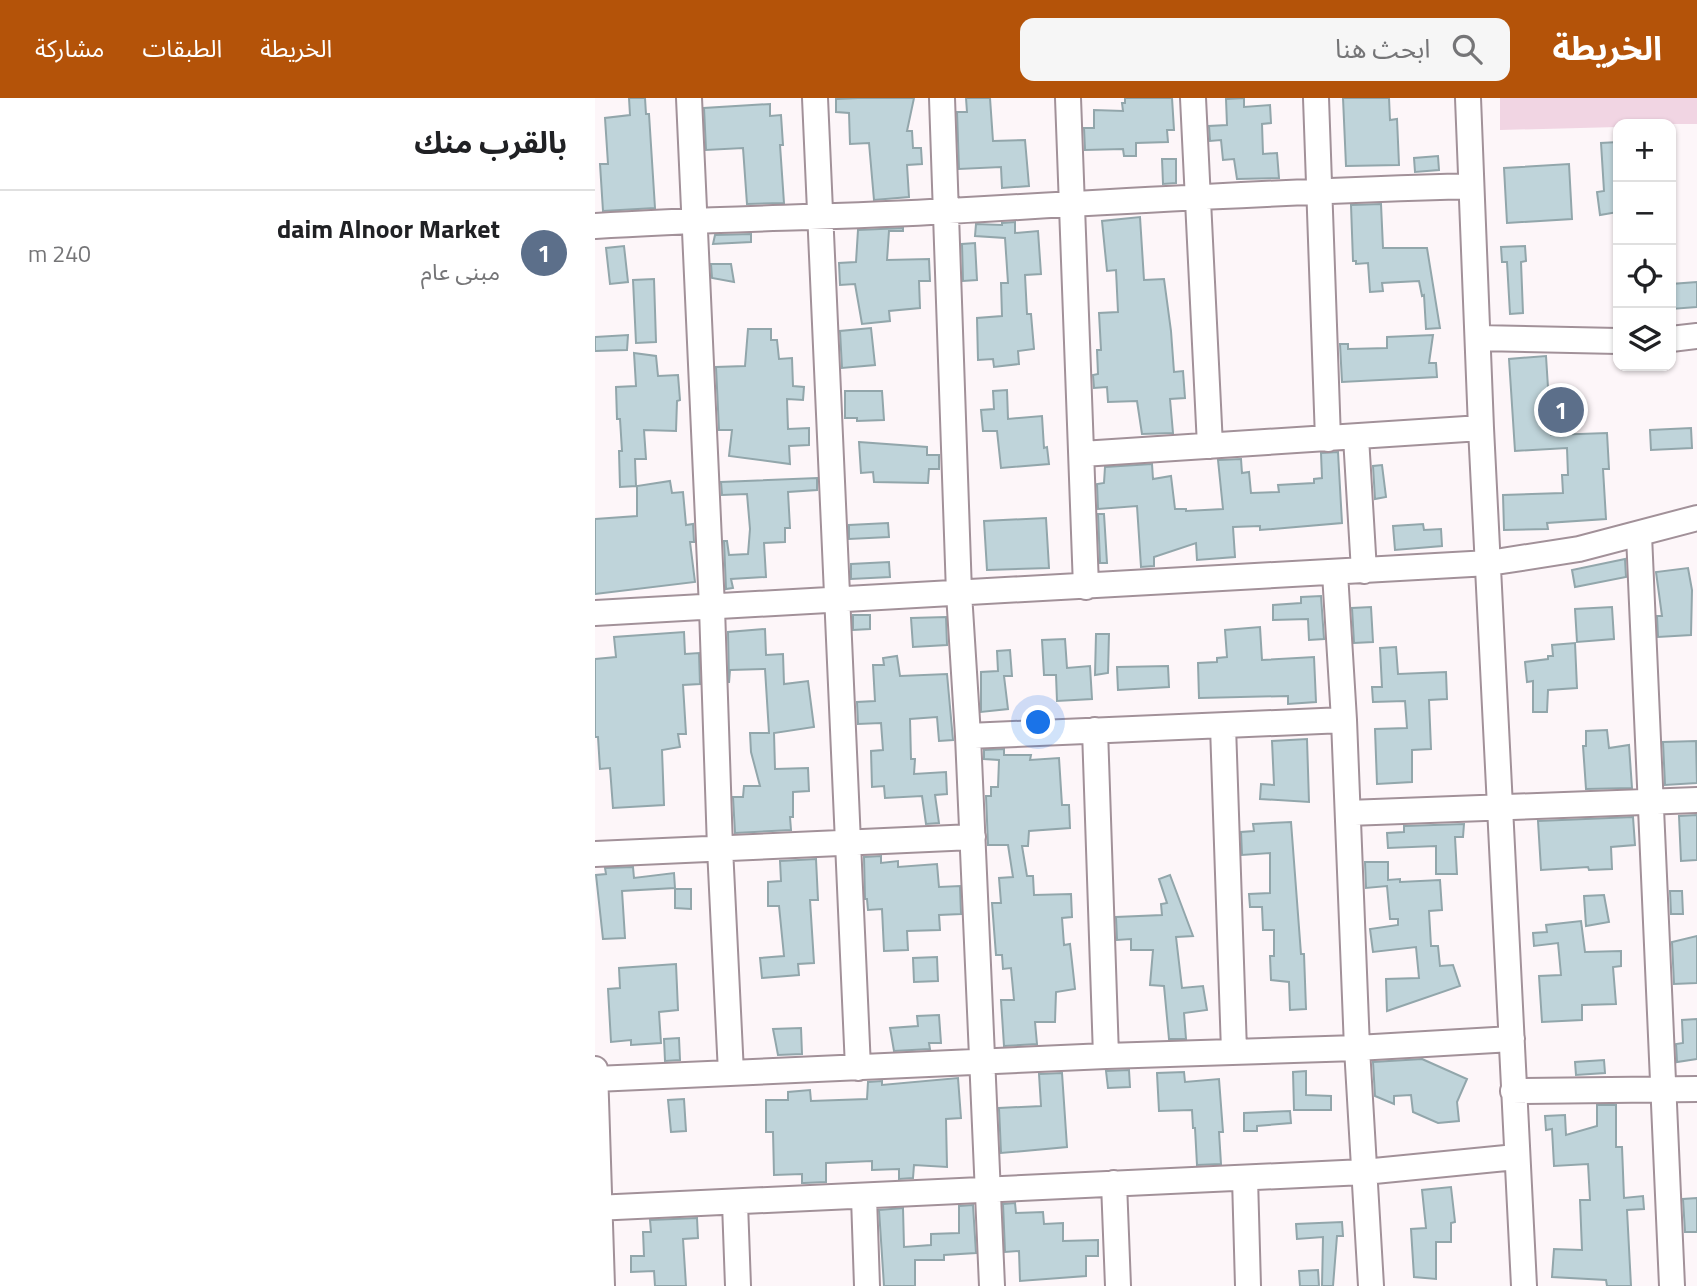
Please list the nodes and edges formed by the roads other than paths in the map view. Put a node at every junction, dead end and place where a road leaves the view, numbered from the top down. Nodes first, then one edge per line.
1 (689, 98) edge
2 (815, 98) edge
3 (942, 98) edge
4 (1068, 98) edge
5 (1193, 98) edge
6 (1316, 98) edge
7 (1468, 98) edge
8 (1471, 186) junction
9 (1320, 190) junction
10 (1197, 198) junction
11 (1070, 203) junction
12 (947, 211) junction
13 (821, 216) junction
14 (694, 219) junction
15 (595, 226) edge
16 (1697, 336) edge
17 (1478, 338) junction
18 (1676, 338) edge
19 (1613, 341) edge
20 (1481, 428) junction
21 (1356, 437) junction
22 (1328, 439) junction
23 (1210, 446) junction
24 (1082, 454) junction
25 (1697, 518) edge
26 (1639, 535) junction
27 (1489, 563) junction
28 (1364, 571) junction
29 (1335, 573) junction
30 (1086, 587) junction
31 (959, 593) junction
32 (836, 600) junction
33 (712, 608) junction
34 (595, 613) edge
35 (1344, 720) junction
36 (1223, 726) junction
37 (1095, 730) junction
38 (968, 736) junction
39 (1697, 800) edge
40 (1650, 801) junction
41 (1500, 808) junction
42 (1347, 813) junction
43 (973, 837) junction
44 (848, 844) junction
45 (720, 848) junction
46 (595, 854) edge
47 (1512, 1039) junction
48 (1357, 1048) junction
49 (1234, 1051) junction
50 (1106, 1056) junction
51 (983, 1062) junction
52 (857, 1068) junction
53 (595, 1069) edge
54 (731, 1073) junction
55 (595, 1079) edge
56 (1665, 1089) junction
57 (1697, 1089) edge
58 (1513, 1091) junction
59 (1516, 1157) junction
60 (1364, 1172) junction
61 (1245, 1178) junction
62 (1114, 1183) junction
63 (987, 1188) junction
64 (864, 1197) junction
65 (735, 1203) junction
66 (598, 1208) edge
67 (602, 1286) edge
68 (738, 1286) edge
69 (867, 1286) edge
70 (992, 1286) edge
71 (1118, 1286) edge
72 (1248, 1286) edge
73 (1371, 1286) edge
74 (1524, 1286) edge
75 (1672, 1286) edge

1 - 14 street
2 - 13 street
3 - 12 street
4 - 11 street
5 - 10 street
6 - 9 street
7 - 8 street
8 - 9 street
8 - 17 street
9 - 10 street
9 - 22 street
10 - 11 street
10 - 23 street
11 - 12 street
11 - 24 street
12 - 13 street
12 - 31 street
13 - 14 street
13 - 32 street
14 - 15 street
14 - 33 street
16 - 18 street
17 - 19 street
17 - 20 street
20 - 21 street
20 - 27 street
21 - 22 street
21 - 28 street
22 - 23 street
23 - 24 street
24 - 30 street
25 - 26 street
26 - 27 street
26 - 40 street
27 - 28 street
27 - 41 street
28 - 29 street
29 - 30 street
29 - 35 street
30 - 31 street
31 - 32 street
31 - 38 street
32 - 33 street
32 - 44 street
33 - 34 street
33 - 45 street
35 - 36 street
35 - 42 street
36 - 37 street
36 - 49 street
37 - 38 street
37 - 50 street
38 - 43 street
39 - 40 street
40 - 41 street
40 - 56 street
41 - 42 street
41 - 47 street
42 - 48 street
43 - 44 street
43 - 51 street
44 - 45 street
44 - 52 street
45 - 46 street
45 - 54 street
47 - 48 street
47 - 58 street
48 - 49 street
48 - 60 street
49 - 50 street
50 - 51 street
51 - 52 street
51 - 63 street
52 - 54 street
53 - 55 street
54 - 55 street
55 - 66 street
56 - 57 street
56 - 58 street
56 - 75 street
58 - 59 street
59 - 60 street
59 - 74 street
60 - 61 street
60 - 73 street
61 - 62 street
61 - 72 street
62 - 63 street
62 - 71 street
63 - 64 street
63 - 70 street
64 - 65 street
64 - 69 street
65 - 66 street
65 - 68 street
66 - 67 street

